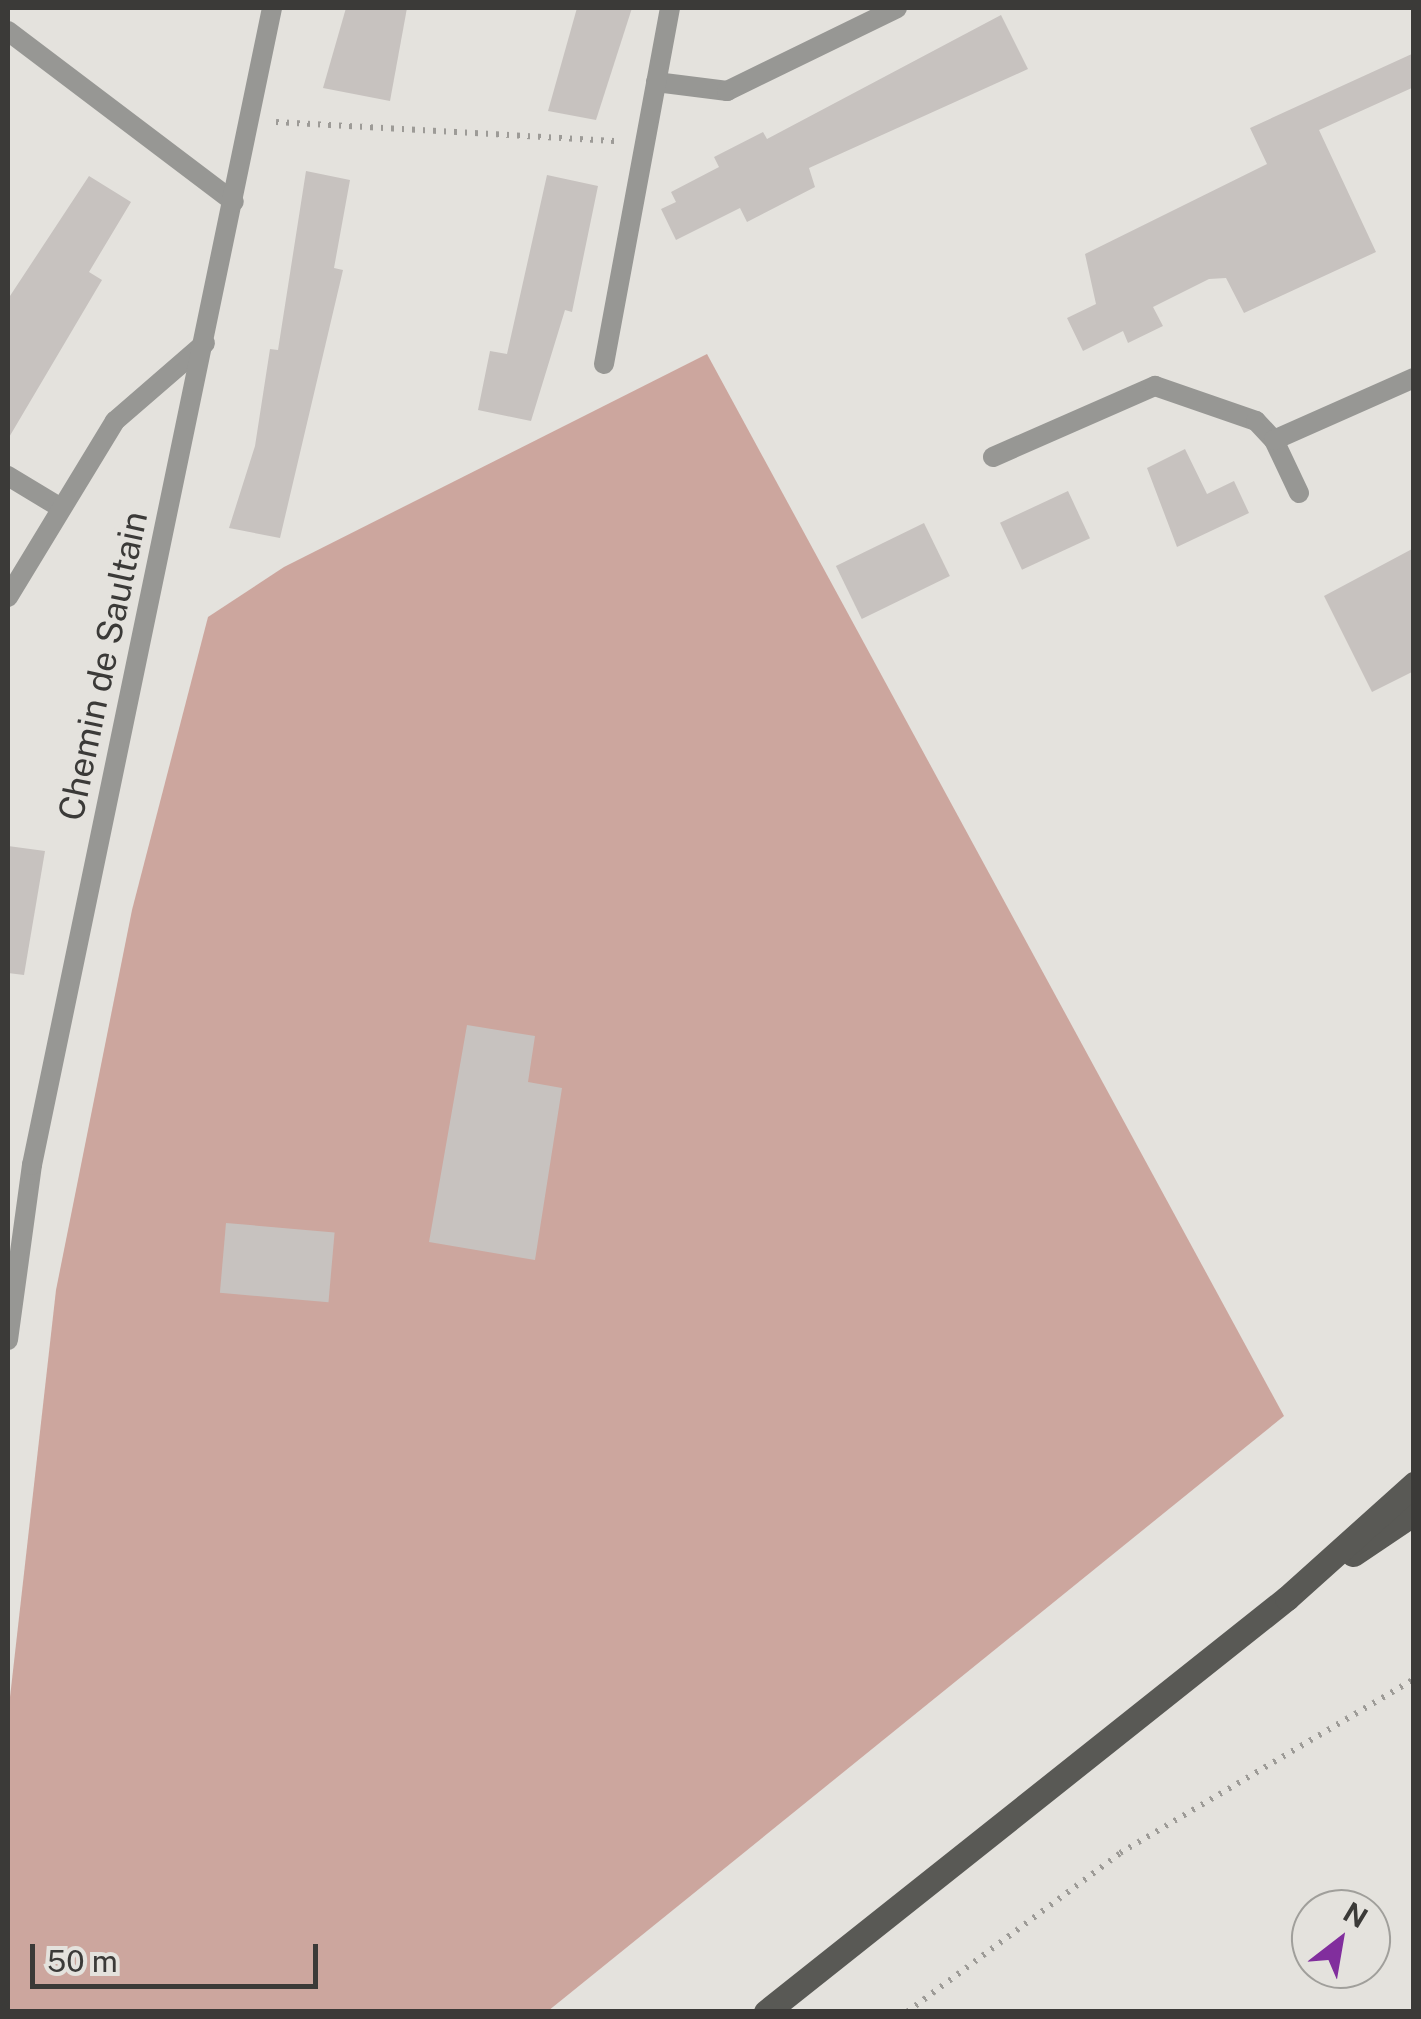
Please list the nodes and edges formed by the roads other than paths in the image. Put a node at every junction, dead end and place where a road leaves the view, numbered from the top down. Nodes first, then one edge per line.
1 (272, 8) edge
2 (670, 8) edge
3 (898, 8) edge
4 (8, 31) edge
5 (656, 82) junction
6 (234, 202) junction
7 (205, 343) junction
8 (604, 364) dead end
9 (1414, 378) edge
10 (1274, 440) junction
11 (993, 457) dead end
12 (8, 476) edge
13 (1298, 493) dead end
14 (61, 508) junction
15 (8, 597) edge
16 (8, 1340) edge
17 (1414, 1484) edge
18 (1414, 1514) edge
19 (1286, 1598) junction
20 (766, 2012) edge

1 - 6 street, Chemin de Saultain
2 - 5 street
3 - 5 street
4 - 6 street
5 - 8 street
6 - 7 street, Chemin de Saultain
7 - 14 street
7 - 16 street, Chemin de Saultain
9 - 10 street
10 - 11 street
10 - 13 street
12 - 14 street
14 - 15 street
17 - 19 main road
18 - 19 main road
19 - 20 main road

